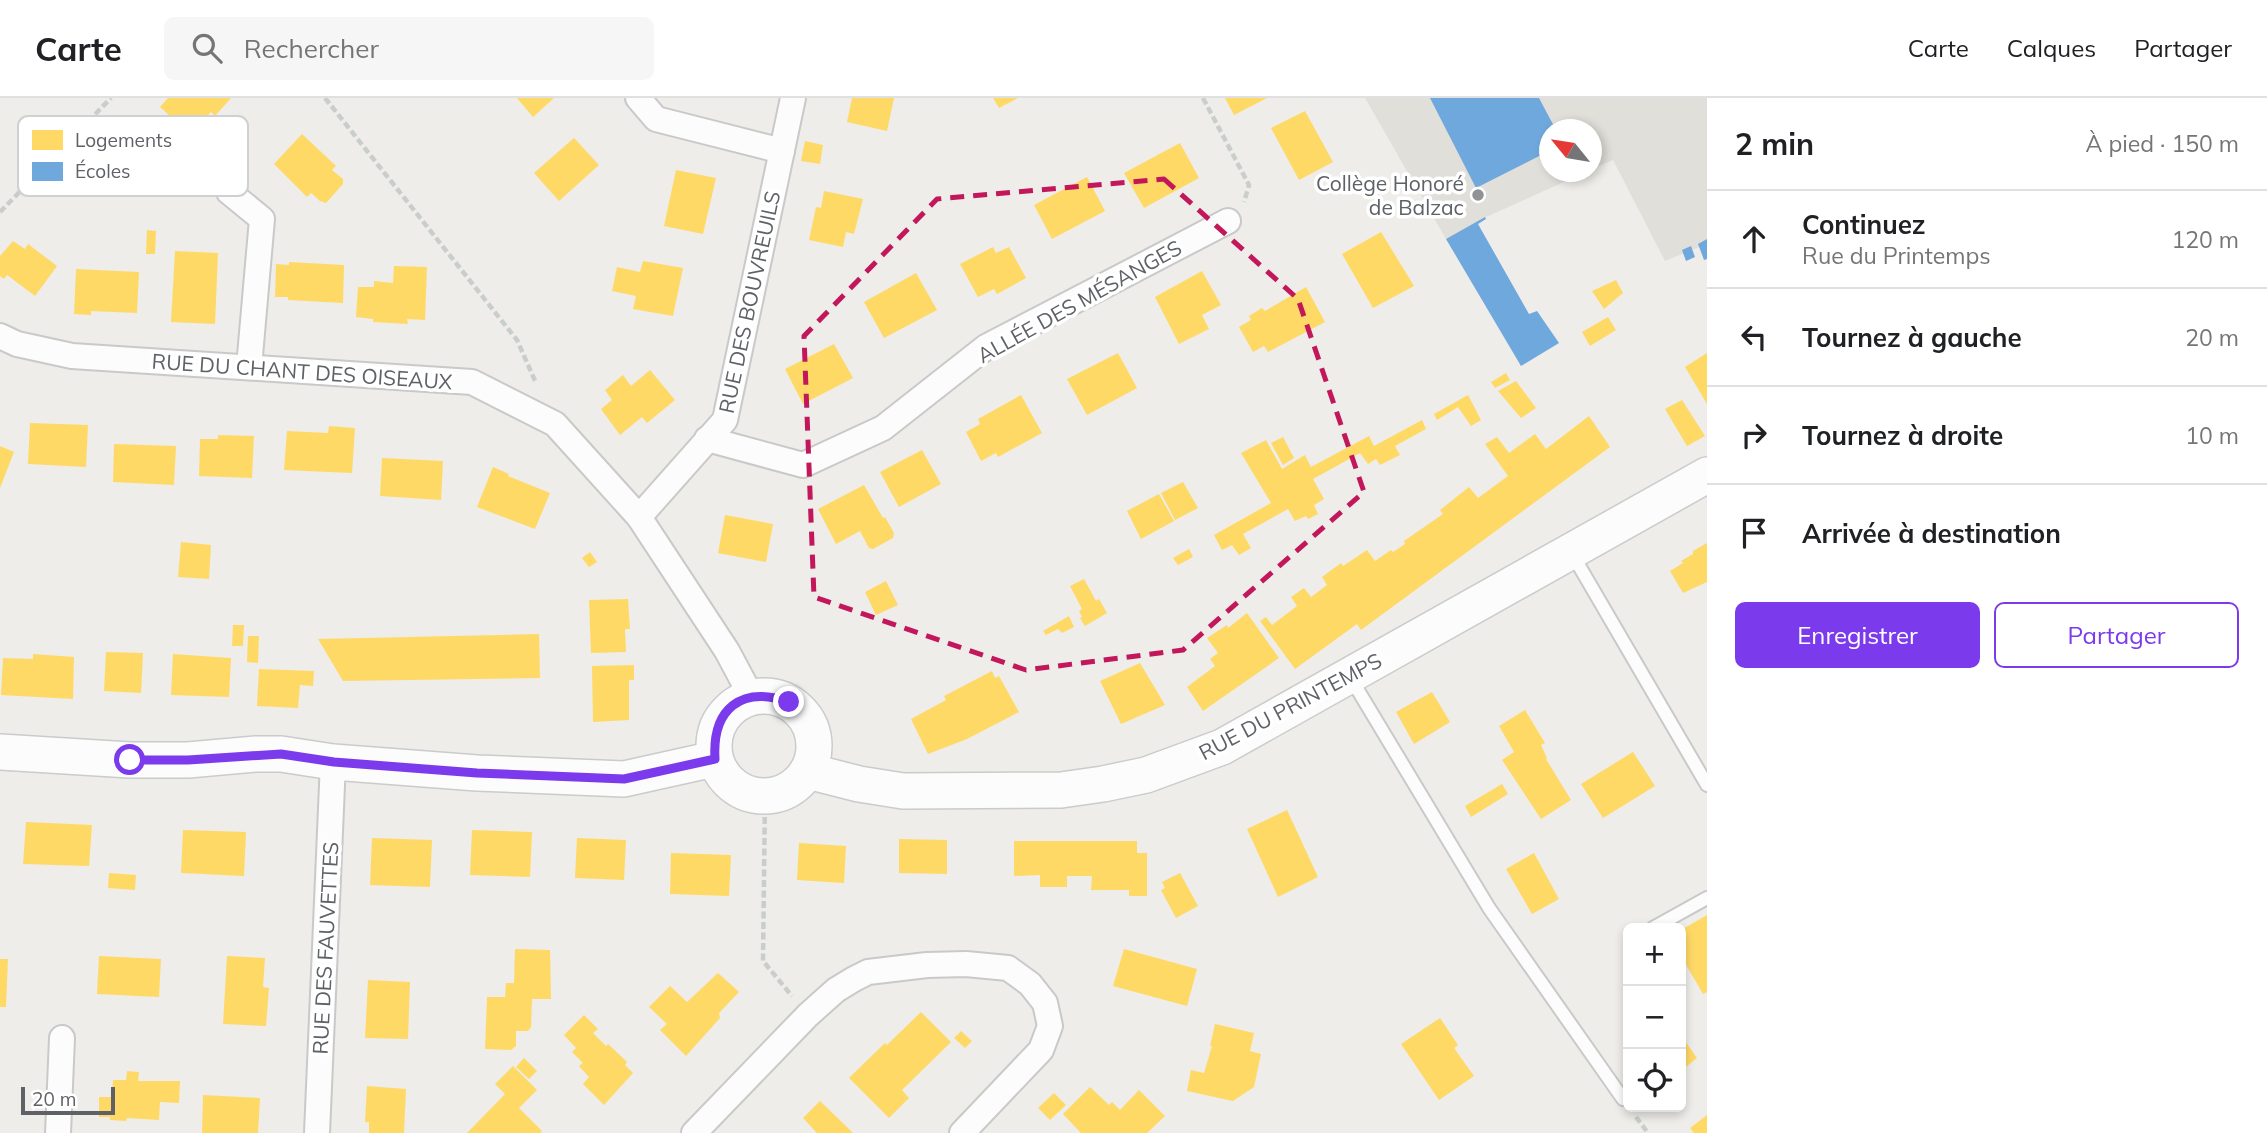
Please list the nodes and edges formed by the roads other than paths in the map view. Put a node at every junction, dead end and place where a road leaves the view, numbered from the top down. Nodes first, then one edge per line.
1 (638, 98) edge
2 (793, 98) edge
3 (782, 151) junction
4 (234, 196) edge
5 (1228, 221) road end
6 (0, 336) edge
7 (249, 367) junction
8 (707, 439) junction
9 (1707, 475) edge
10 (639, 517) junction
11 (1571, 552) junction
12 (1349, 676) junction
13 (751, 696) junction
14 (0, 752) edge
15 (715, 759) junction
16 (334, 762) junction
17 (808, 771) junction
18 (1707, 785) edge
19 (1707, 898) edge
20 (1662, 923) edge
21 (62, 1038) dead end
22 (1623, 1099) dead end
23 (58, 1133) edge
24 (317, 1133) edge
25 (694, 1133) edge
26 (961, 1133) edge

1 - 3 street
2 - 3 street, RUE DES BOUVREUILS
3 - 8 street, RUE DES BOUVREUILS
4 - 7 street
5 - 8 street, ALLÉE DES MÉSANGES
6 - 7 street, RUE DU CHANT DES OISEAUX
7 - 10 street, RUE DU CHANT DES OISEAUX
8 - 10 street, RUE DES BOUVREUILS
9 - 11 main road, RUE DU PRINTEMPS
10 - 13 street, RUE DU CHANT DES OISEAUX
11 - 12 main road, RUE DU PRINTEMPS
11 - 18 lane
12 - 17 main road, RUE DU PRINTEMPS
12 - 22 lane
13 - 15 main road
13 - 17 main road
14 - 16 main road
15 - 16 main road
15 - 17 main road
16 - 24 street, RUE DES FAUVETTES
19 - 20 lane
21 - 23 street
25 - 26 street

